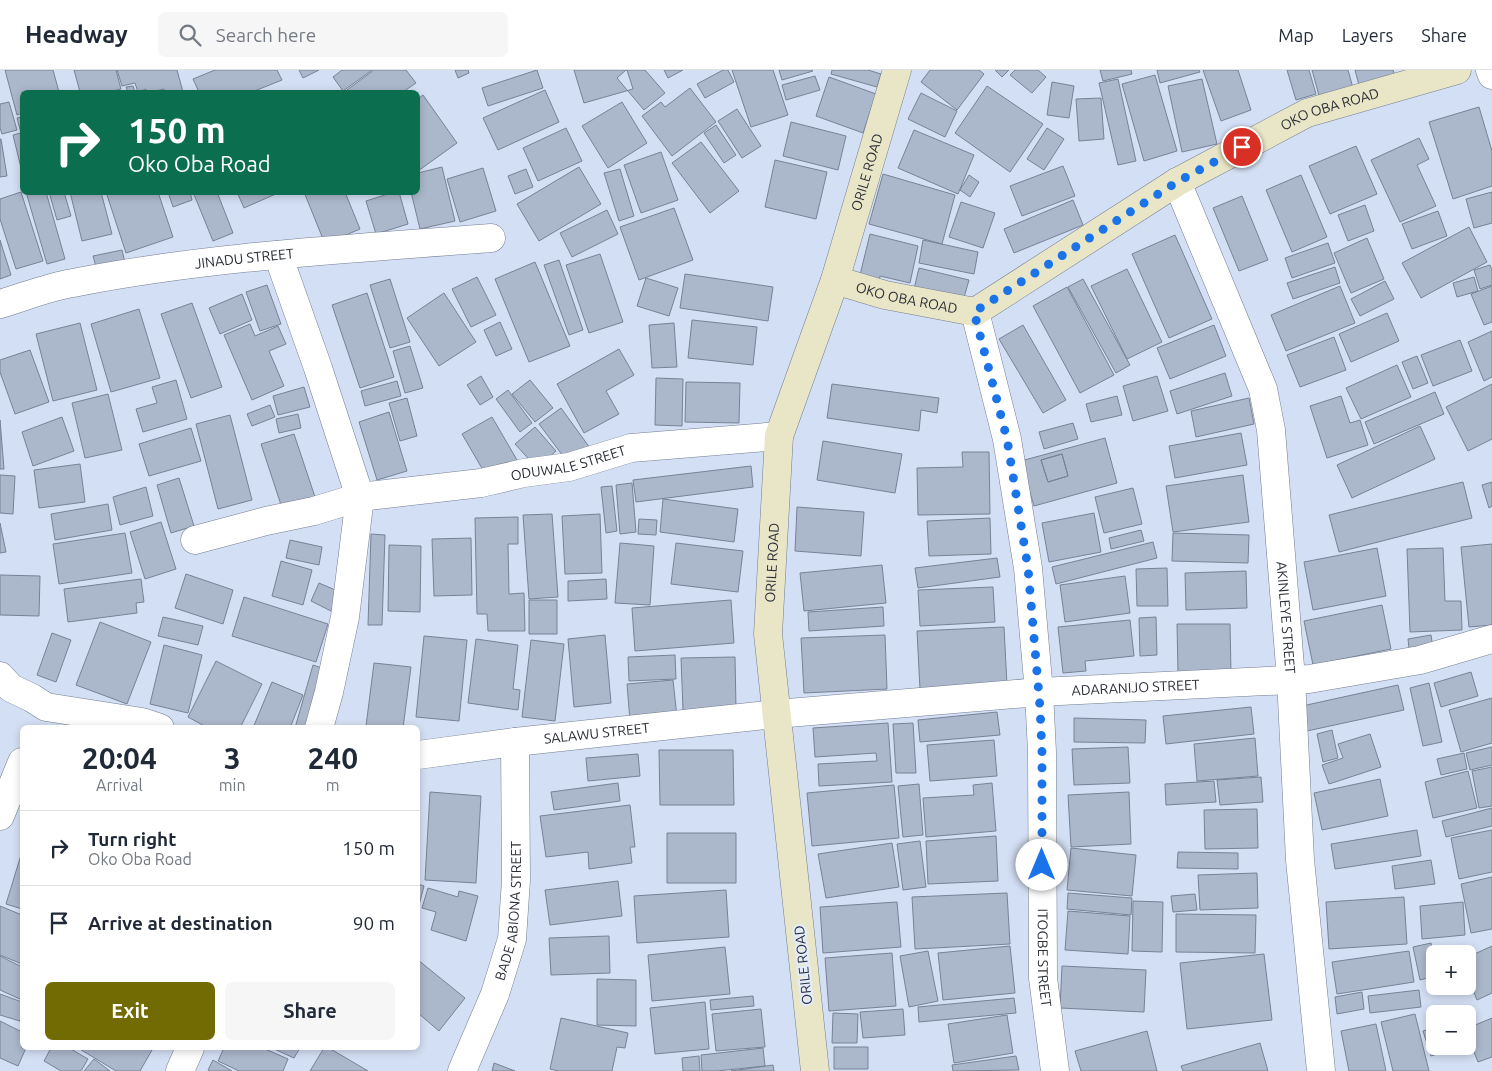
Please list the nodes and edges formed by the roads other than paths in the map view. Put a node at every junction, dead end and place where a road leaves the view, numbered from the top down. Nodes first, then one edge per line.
1 (897, 70) edge
2 (1457, 70) edge
3 (1490, 70) edge
4 (1492, 75) edge
5 (1177, 182) junction
6 (491, 238) dead end
7 (278, 255) junction
8 (835, 280) junction
9 (0, 304) edge
10 (974, 312) junction
11 (778, 436) junction
12 (360, 497) junction
13 (195, 540) dead end
14 (1492, 639) edge
15 (1291, 679) junction
16 (4, 684) edge
17 (1039, 692) junction
18 (776, 714) junction
19 (41, 717) edge
20 (151, 725) edge
21 (319, 725) edge
22 (515, 742) junction
23 (420, 755) edge
24 (20, 767) edge
25 (0, 816) edge
26 (189, 1050) edge
27 (180, 1071) edge
28 (462, 1071) edge
29 (815, 1071) edge
30 (1055, 1071) edge
31 (1321, 1071) edge

1 - 8 street, ORILE ROAD
2 - 5 street, OKO OBA ROAD
3 - 4 street
5 - 10 street, OKO OBA ROAD
5 - 15 street, AKINLEYE STREET
6 - 7 street, JINADU STREET
7 - 9 street, JINADU STREET
7 - 12 street
8 - 10 street, OKO OBA ROAD
8 - 11 street, ORILE ROAD
10 - 17 street, ITOGBE STREET
11 - 12 street, ODUWALE STREET
11 - 18 street, ORILE ROAD
12 - 13 street, ODUWALE STREET
12 - 21 street
14 - 15 street, ADARANIJO STREET
15 - 17 street, ADARANIJO STREET
15 - 31 street, AKINLEYE STREET
16 - 19 street
17 - 18 street, ADARANIJO STREET
17 - 30 street, ITOGBE STREET
18 - 22 street, SALAWU STREET
18 - 29 street, ORILE ROAD
19 - 20 street
22 - 23 street, SALAWU STREET
22 - 28 street, BADE ABIONA STREET
24 - 25 street
26 - 27 street

